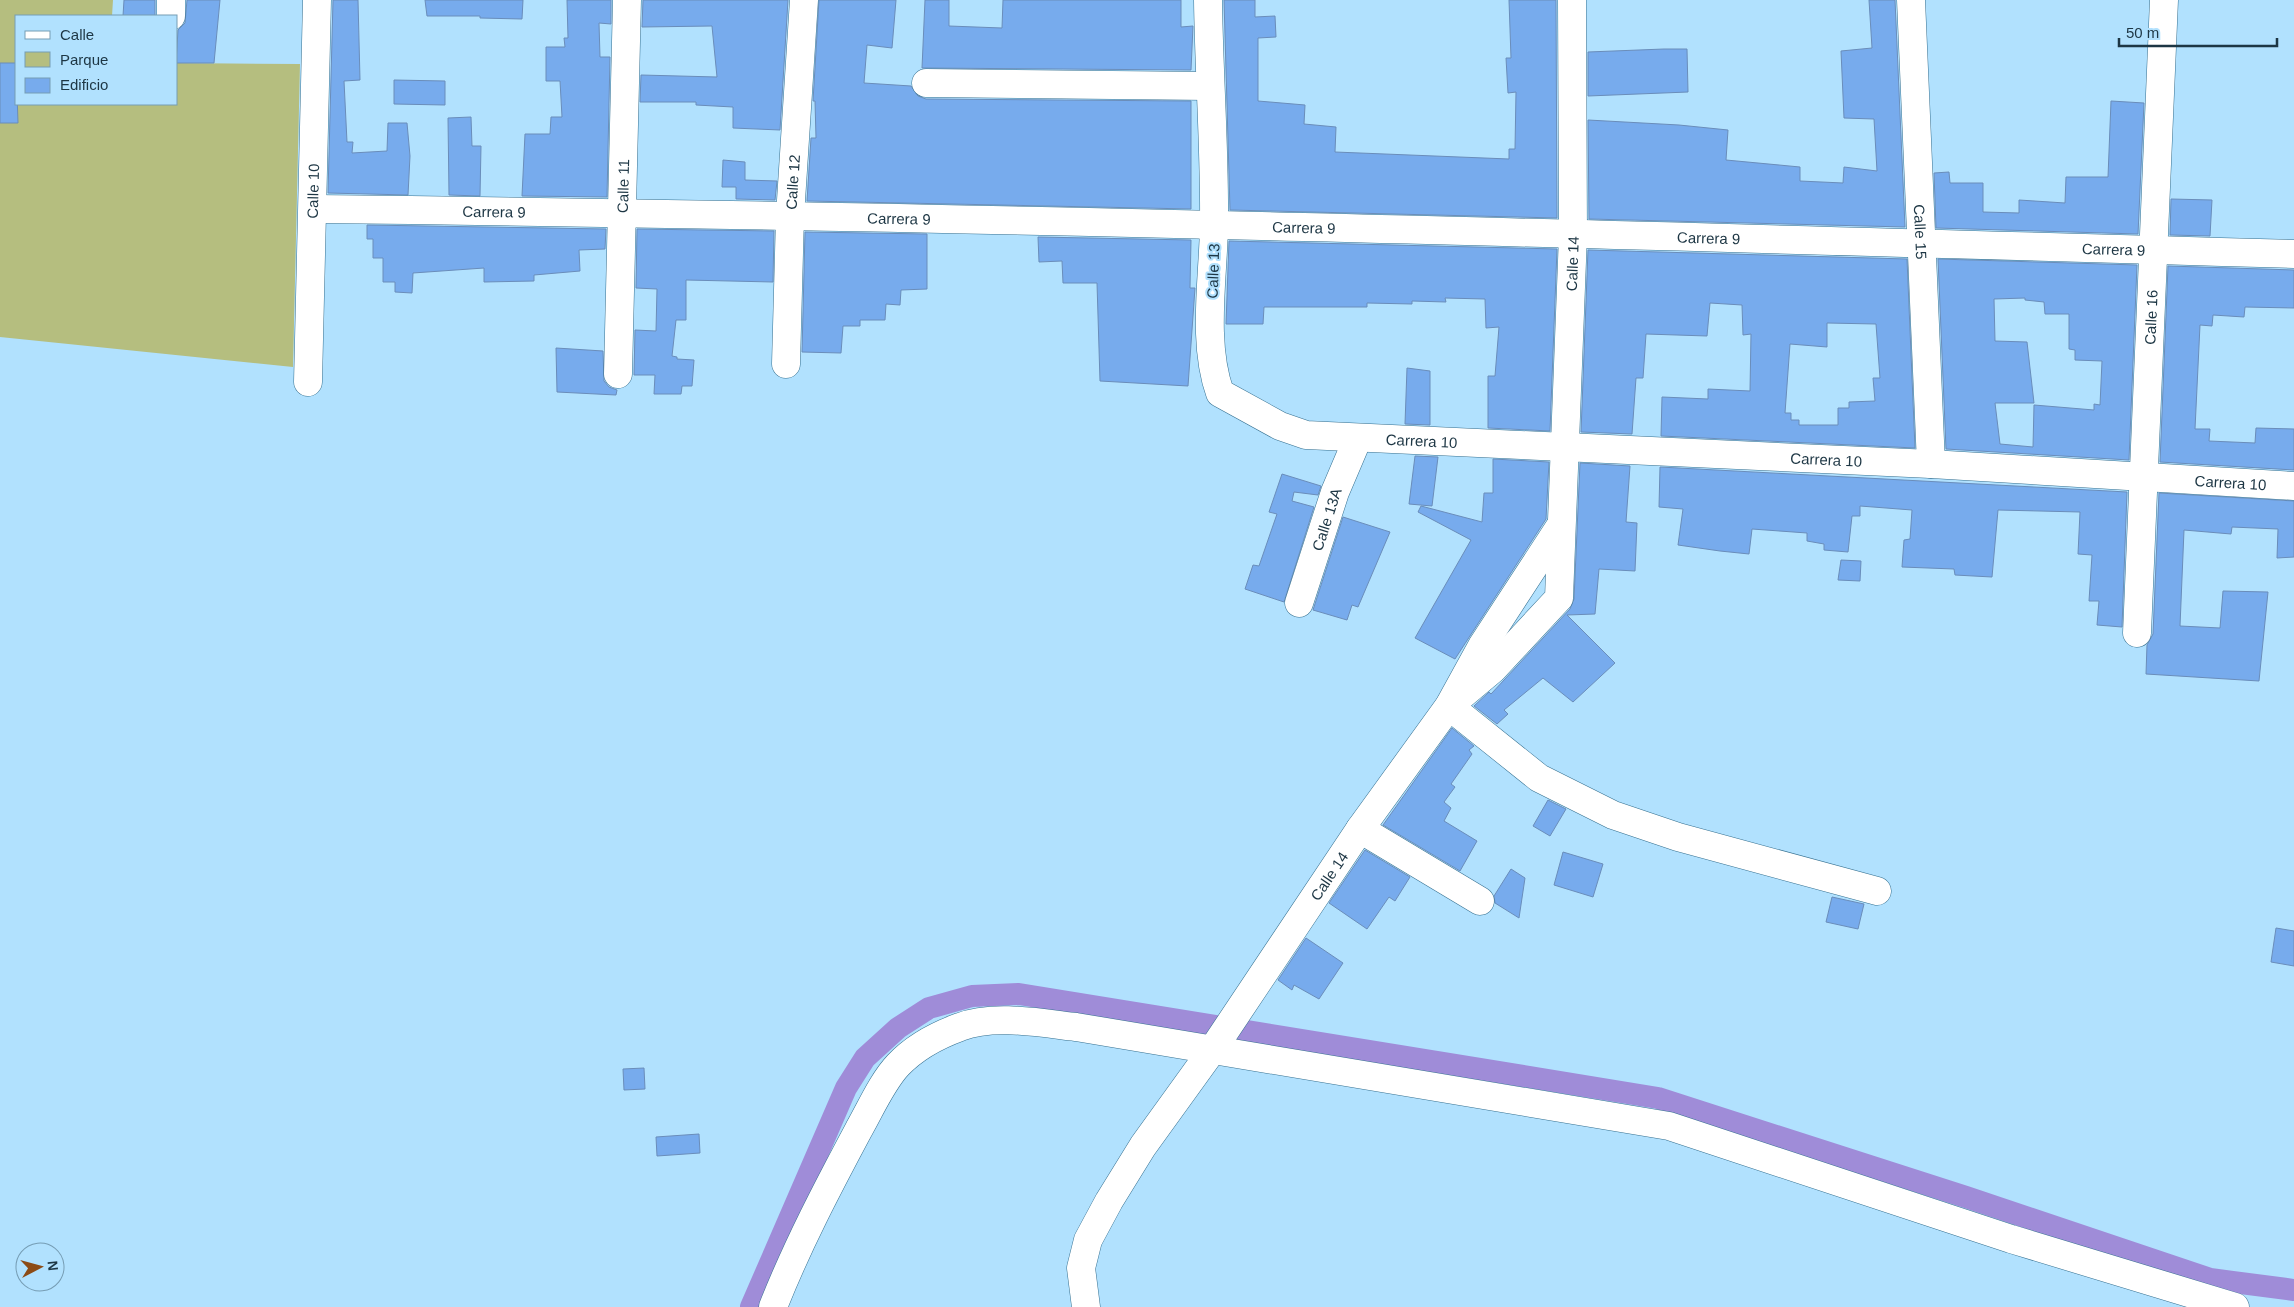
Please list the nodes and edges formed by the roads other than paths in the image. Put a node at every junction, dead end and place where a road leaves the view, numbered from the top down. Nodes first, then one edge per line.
1 (171, 0) edge
2 (317, 0) edge
3 (627, 0) edge
4 (804, 0) edge
5 (1208, 0) edge
6 (1572, 0) edge
7 (1911, 0) edge
8 (2164, 0) edge
9 (171, 15) edge
10 (926, 83) dead end
11 (1209, 86) junction
12 (313, 209) junction
13 (623, 212) junction
14 (790, 216) junction
15 (1214, 226) junction
16 (1573, 235) junction
17 (1921, 244) junction
18 (2155, 250) junction
19 (2294, 254) edge
20 (786, 364) dead end
21 (618, 374) dead end
22 (308, 382) dead end
23 (1358, 438) junction
24 (1566, 446) junction
25 (1931, 464) junction
26 (2145, 476) junction
27 (2294, 486) edge
28 (1562, 525) junction
29 (1299, 603) dead end
30 (2137, 633) dead end
31 (1449, 706) junction
32 (1360, 829) junction
33 (1877, 891) dead end
34 (1480, 902) dead end
35 (1213, 1049) junction
36 (774, 1307) edge
37 (1086, 1307) edge
38 (2235, 1307) edge

1 - 9 street
2 - 12 street, Calle 10
3 - 13 street, Calle 11
4 - 14 street, Calle 12
5 - 11 street, Calle 13
6 - 16 street, Calle 14
7 - 17 street, Calle 15
8 - 18 street, Calle 16
10 - 11 street
11 - 15 street, Calle 13
12 - 13 street, Carrera 9
12 - 22 street, Calle 10
13 - 14 street, Carrera 9
13 - 21 street, Calle 11
14 - 15 street, Carrera 9
14 - 20 street, Calle 12
15 - 16 street, Carrera 9
15 - 23 street, Calle 13
16 - 17 street, Carrera 9
16 - 24 street, Calle 14
17 - 18 street, Carrera 9
17 - 25 street, Calle 15
18 - 19 street, Carrera 9
18 - 26 street, Calle 16
23 - 24 street, Carrera 10
23 - 29 street, Calle 13A
24 - 25 street, Carrera 10
24 - 28 street, Calle 14
25 - 26 street, Carrera 10
26 - 27 street, Carrera 10
26 - 30 street, Calle 16
28 - 31 street, Calle 14
28 - 31 street, Calle 14
31 - 32 street, Calle 14
31 - 33 street
32 - 34 street
32 - 35 street, Calle 14
35 - 36 street
35 - 37 street, Calle 14
35 - 38 street

